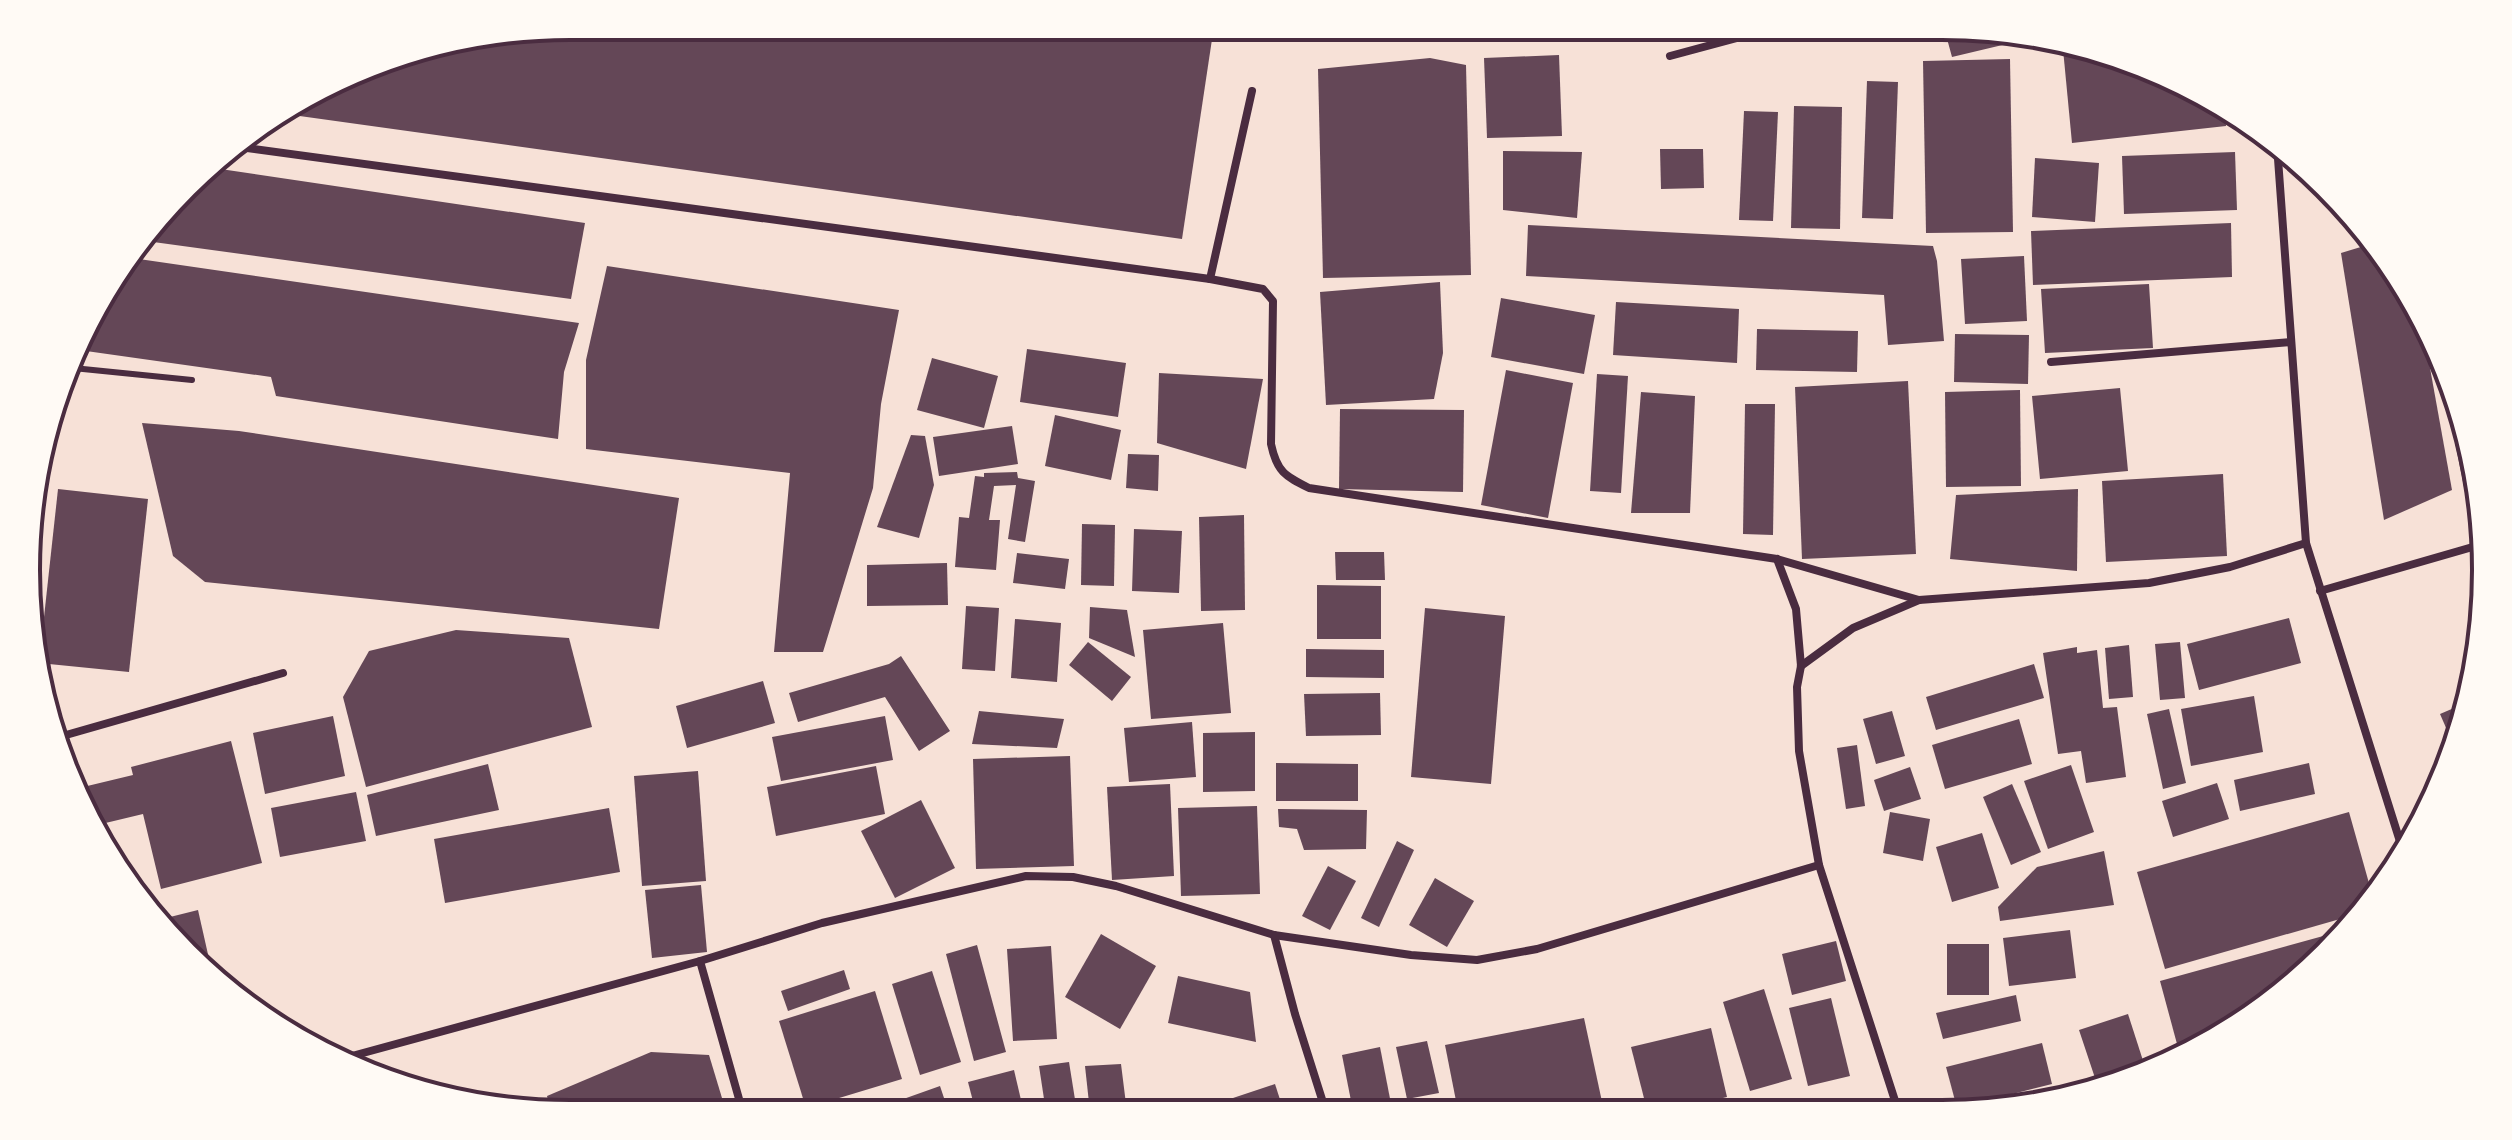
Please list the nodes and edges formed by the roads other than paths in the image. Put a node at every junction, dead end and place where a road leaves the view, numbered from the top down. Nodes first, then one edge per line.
1 (1729, 40) edge
2 (1670, 56) dead end
3 (1252, 91) dead end
4 (249, 148) edge
5 (2278, 161) edge
6 (1210, 279) junction
7 (2291, 342) junction
8 (2051, 362) dead end
9 (79, 369) edge
10 (192, 380) dead end
11 (2306, 543) junction
12 (2471, 547) edge
13 (1777, 559) junction
14 (2320, 591) junction
15 (1919, 600) junction
16 (1801, 666) junction
17 (283, 673) dead end
18 (66, 735) edge
19 (2399, 838) edge
20 (1819, 865) junction
21 (1274, 935) junction
22 (700, 961) junction
23 (356, 1055) edge
24 (739, 1100) edge
25 (1322, 1100) edge
26 (1895, 1100) edge

1 - 2 street
3 - 6 street
4 - 6 street
5 - 7 street
6 - 13 street
7 - 8 street
7 - 11 street
9 - 10 lane
11 - 14 street
11 - 15 street
12 - 14 street
13 - 15 street
13 - 16 street
14 - 19 street
15 - 16 street
16 - 20 street
17 - 18 street
20 - 21 street
20 - 26 street
21 - 22 street
21 - 25 street
22 - 23 street
22 - 24 street

